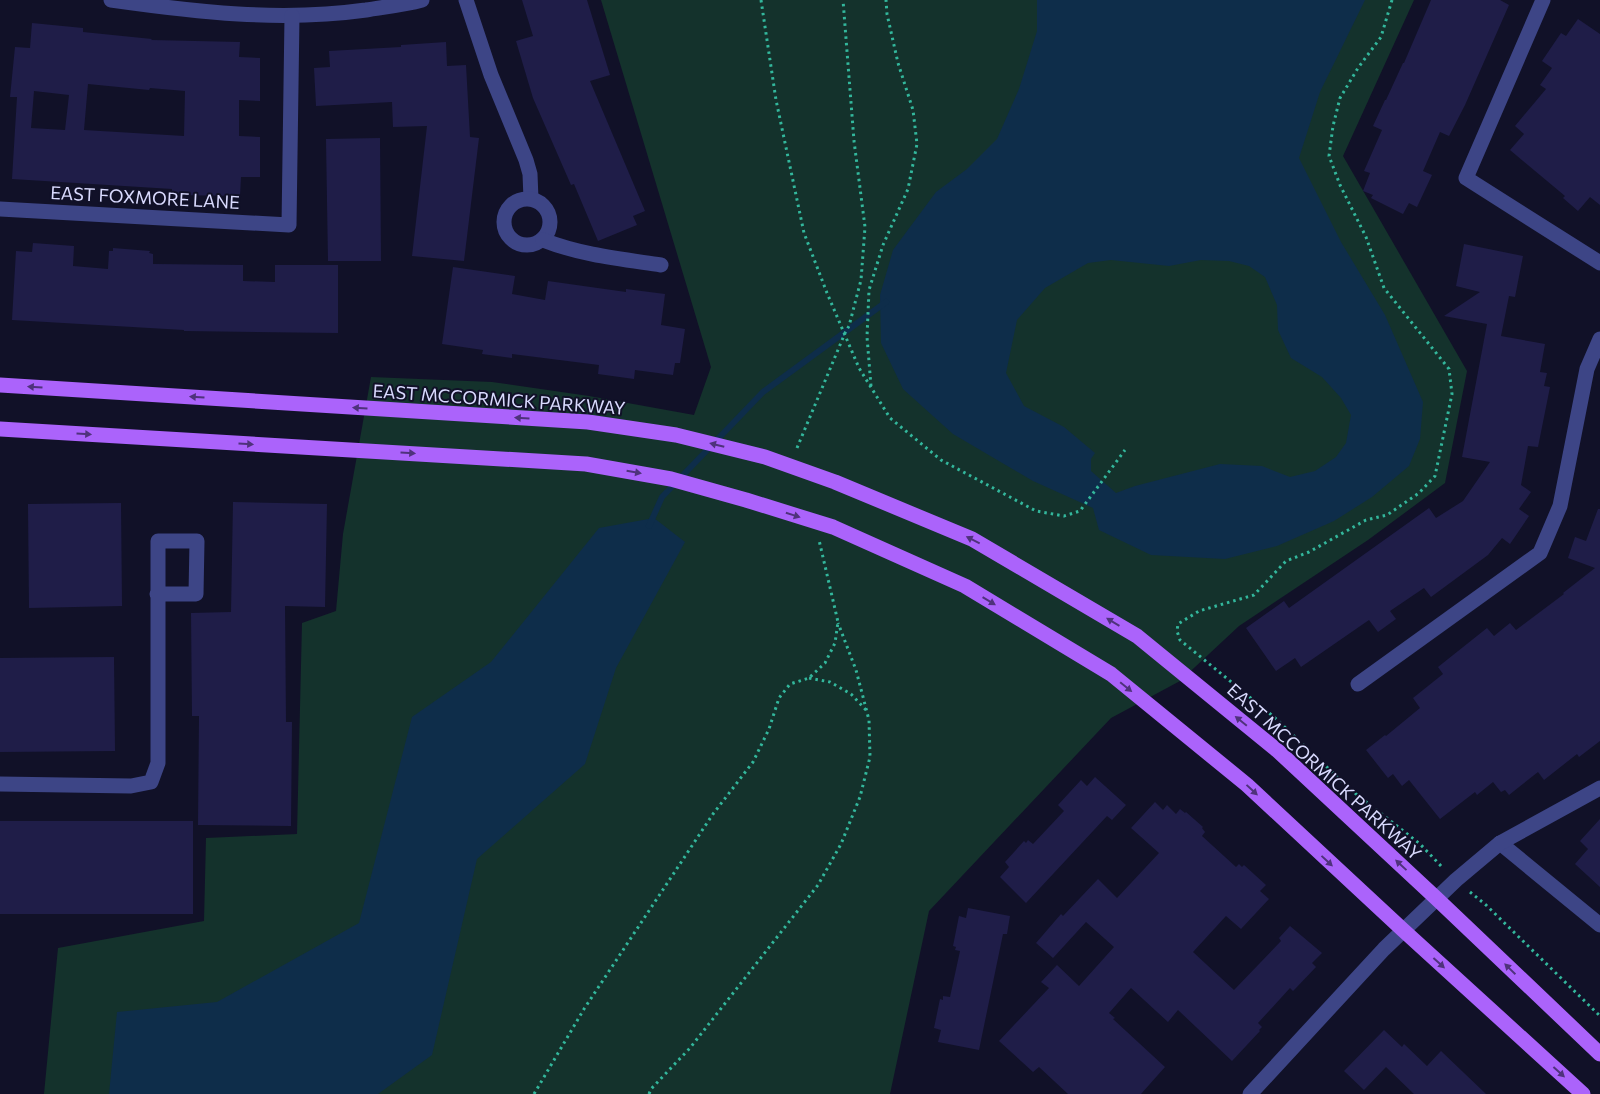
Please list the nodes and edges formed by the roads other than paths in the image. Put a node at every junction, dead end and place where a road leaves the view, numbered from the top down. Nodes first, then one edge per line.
1 (111, 0) edge
2 (422, 0) edge
3 (466, 0) edge
4 (1544, 0) edge
5 (292, 16) junction
6 (531, 199) junction
7 (0, 209) edge
8 (543, 240) junction
9 (1600, 263) edge
10 (661, 265) dead end
11 (1600, 339) edge
12 (0, 385) edge
13 (0, 429) edge
14 (157, 594) dead end
15 (1358, 684) dead end
16 (0, 784) edge
17 (1600, 788) edge
18 (1500, 843) junction
19 (1436, 898) junction
20 (1600, 925) edge
21 (1403, 930) junction
22 (1600, 1054) edge
23 (1250, 1094) edge
24 (1583, 1094) edge

1 - 5 street
2 - 5 street
3 - 6 street
4 - 9 street
5 - 7 street, EAST FOXMORE LANE
6 - 8 street
6 - 8 street
8 - 10 street
11 - 15 street
19 -> 12 main road, EAST MCCORMICK PARKWAY
13 -> 21 main road
14 - 16 street
17 - 18 street
18 - 19 street
18 - 20 street
19 - 21 street
22 -> 19 main road, EAST MCCORMICK PARKWAY
21 - 23 street
21 -> 24 main road

